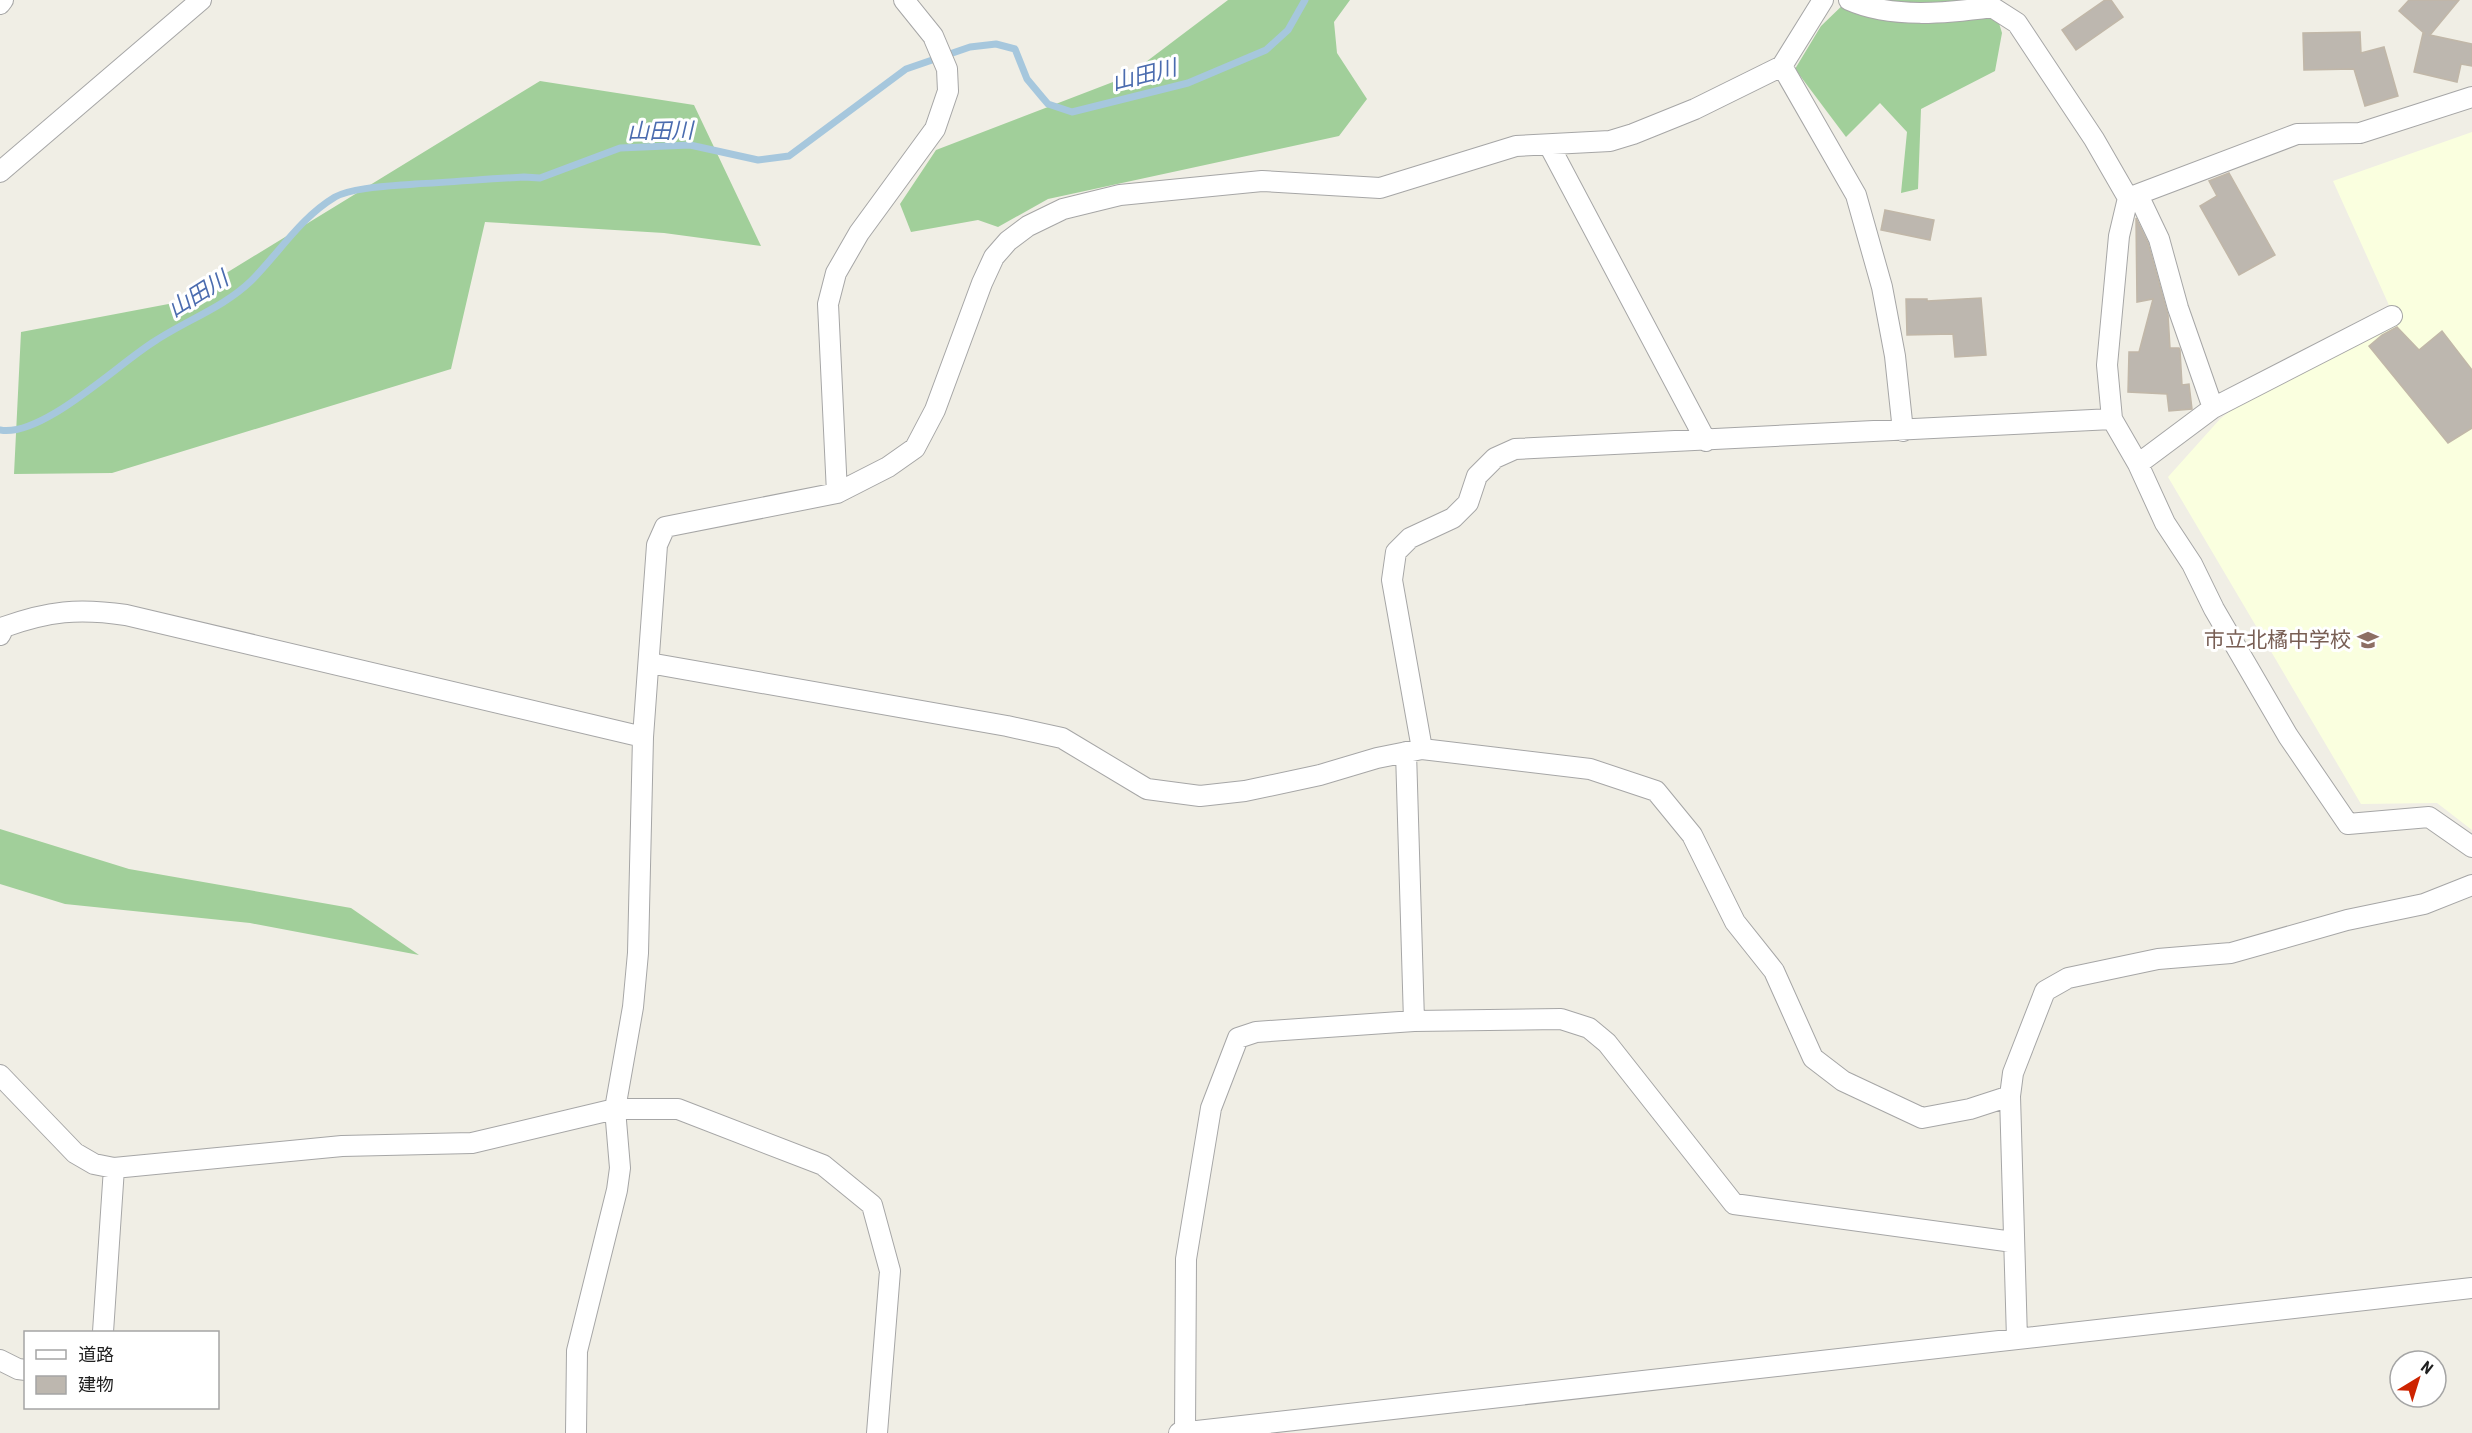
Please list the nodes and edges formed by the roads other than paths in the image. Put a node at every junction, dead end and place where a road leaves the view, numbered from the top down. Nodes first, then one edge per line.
1 (3, 0) edge
2 (201, 0) edge
3 (1823, 0) edge
4 (1849, 0) edge
5 (909, 1) edge
6 (0, 4) edge
7 (1782, 66) junction
8 (2472, 97) edge
9 (1549, 145) junction
10 (0, 172) edge
11 (2133, 197) junction
12 (2392, 316) dead end
13 (2213, 408) junction
14 (2112, 419) junction
15 (1903, 431) junction
16 (1706, 441) junction
17 (2138, 464) junction
18 (837, 493) junction
19 (0, 635) edge
20 (649, 663) junction
21 (643, 737) junction
22 (1414, 750) junction
23 (2472, 847) edge
24 (2472, 885) edge
25 (1414, 1021) junction
26 (0, 1075) edge
27 (2010, 1096) junction
28 (615, 1109) junction
29 (114, 1168) junction
30 (2013, 1242) junction
31 (2472, 1288) edge
32 (103, 1331) edge
33 (2017, 1339) junction
34 (0, 1360) edge
35 (24, 1370) edge
36 (1185, 1432) edge
37 (576, 1433) edge
38 (877, 1433) edge
39 (1179, 1433) edge

1 - 6 street
2 - 10 street
3 - 7 street
4 - 11 street
5 - 18 street
7 - 9 street
7 - 15 street
8 - 11 street
9 - 16 street
9 - 18 street
11 - 13 street
11 - 14 street
12 - 13 street
13 - 17 street
14 - 15 street
14 - 17 street
15 - 16 street
16 - 22 street
17 - 23 street
18 - 20 street
19 - 21 street
20 - 21 street
20 - 22 street
21 - 28 street
22 - 25 street
22 - 27 street
24 - 27 street
25 - 30 street
25 - 36 street
26 - 29 street
27 - 30 street
28 - 29 street
28 - 37 street
28 - 38 street
29 - 32 street
30 - 33 street
31 - 33 street
33 - 36 street
34 - 35 street
36 - 39 street

